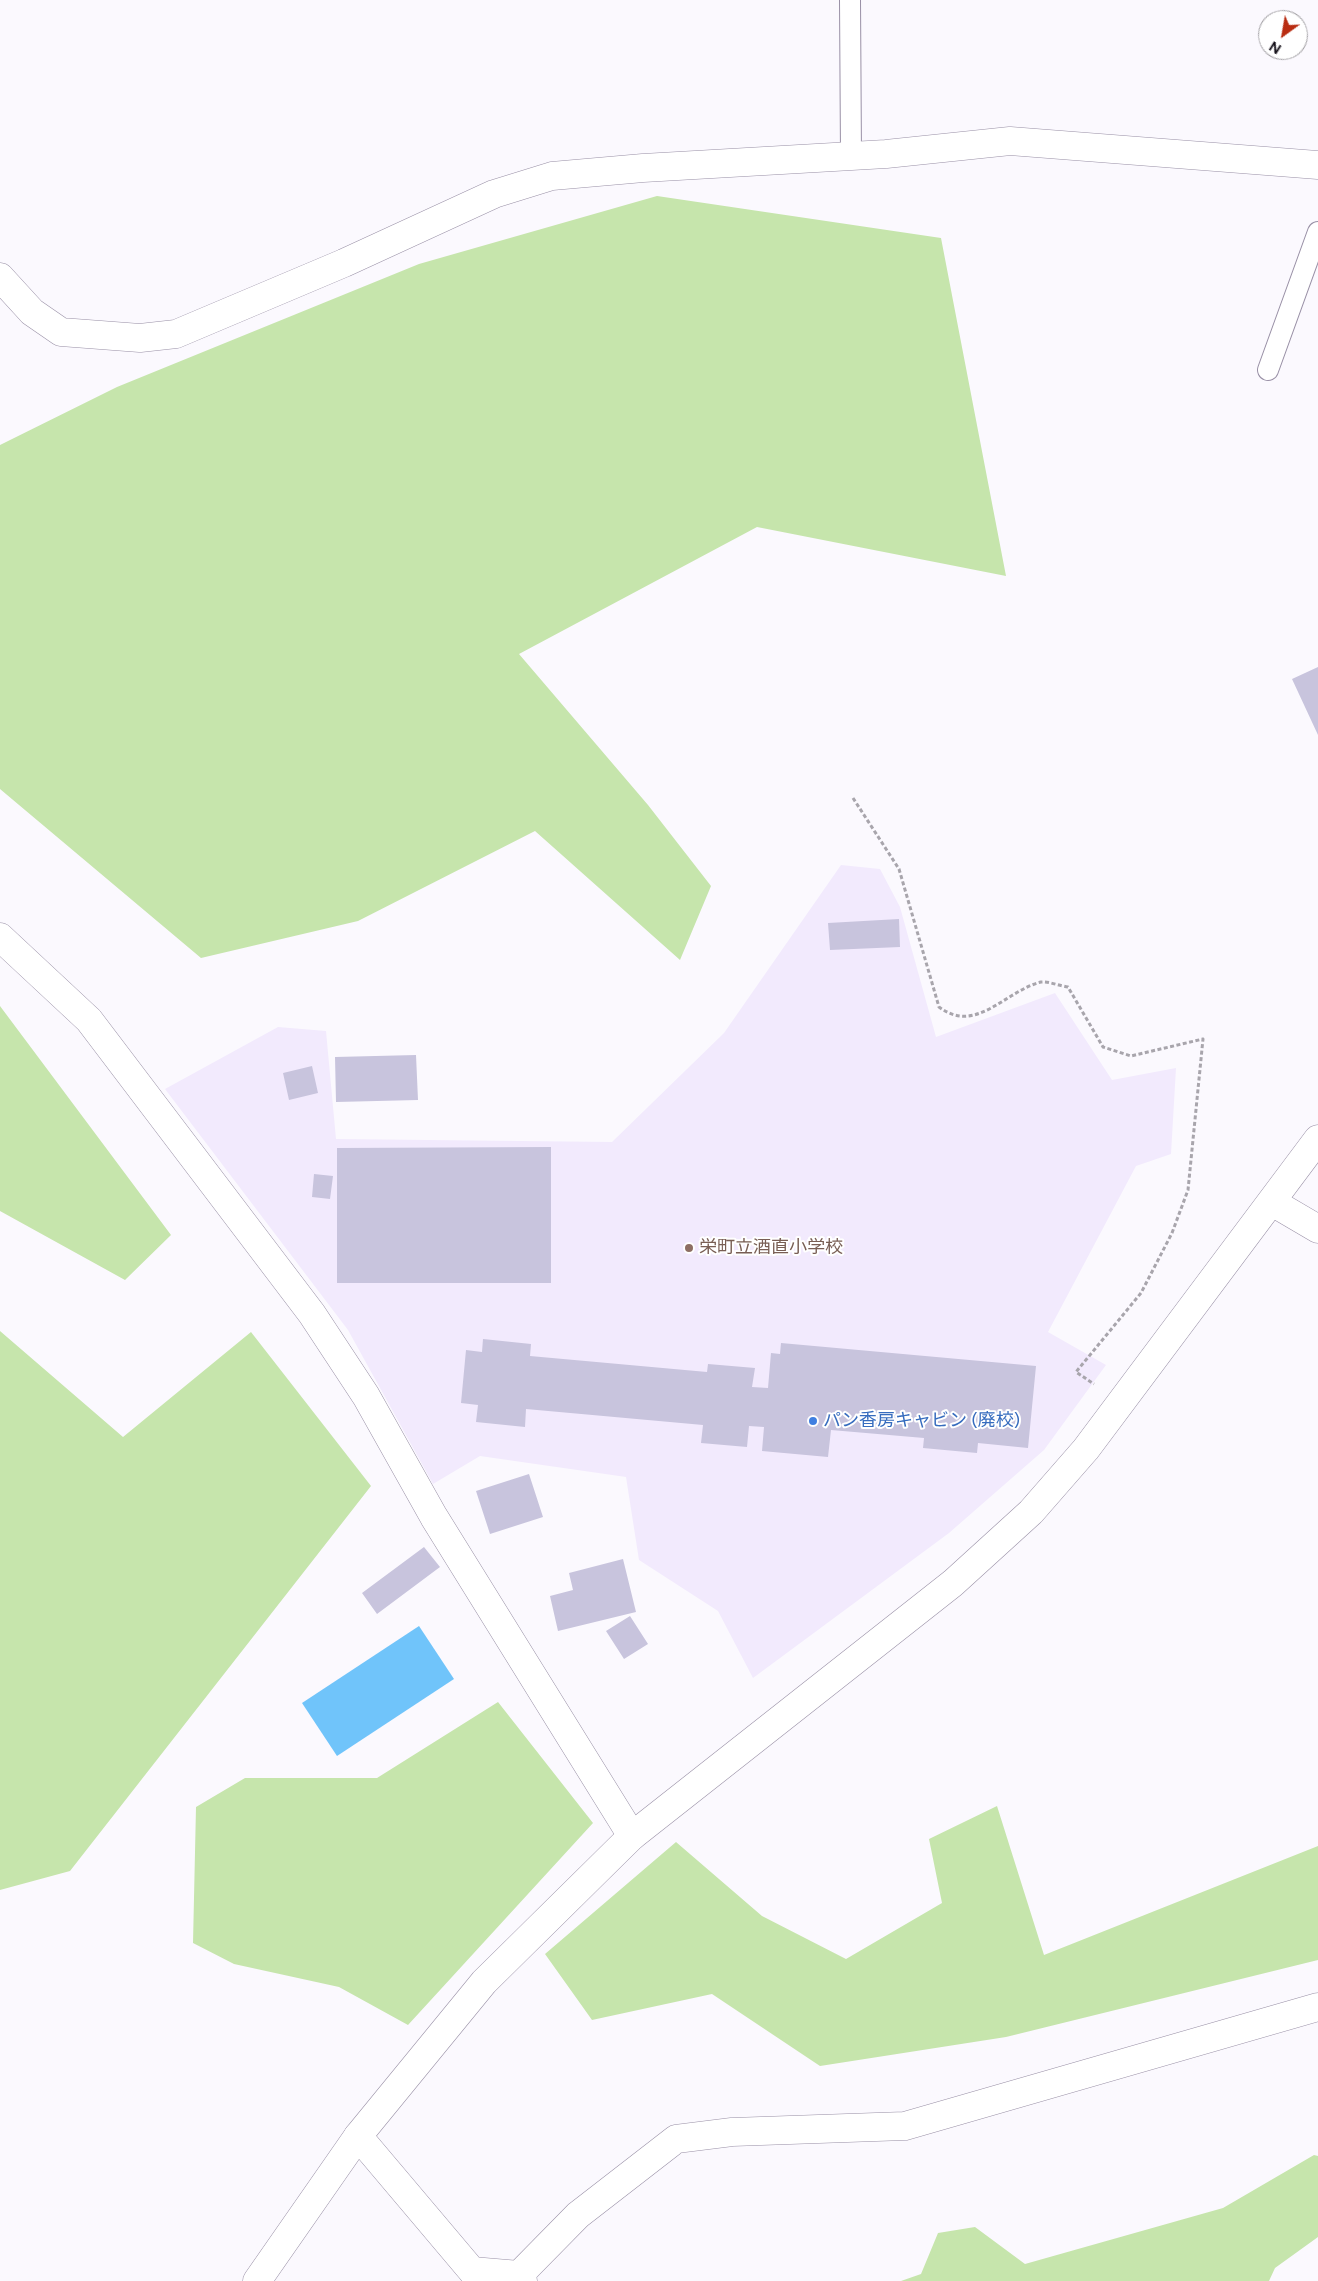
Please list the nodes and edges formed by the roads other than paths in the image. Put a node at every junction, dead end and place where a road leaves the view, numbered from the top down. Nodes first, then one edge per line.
1 (850, 0) edge
2 (851, 156) junction
3 (1318, 165) edge
4 (1318, 232) edge
5 (0, 277) edge
6 (1268, 370) dead end
7 (0, 937) edge
8 (1318, 1139) edge
9 (1272, 1202) junction
10 (1318, 1229) edge
11 (632, 1836) junction
12 (1318, 2007) edge
13 (358, 2136) junction
14 (521, 2278) edge
15 (256, 2281) edge

1 - 2 lane
2 - 3 street
2 - 5 street
4 - 6 lane
7 - 11 street
8 - 9 street
9 - 10 street
9 - 11 street
11 - 13 street
12 - 14 street
13 - 14 street
13 - 15 street

